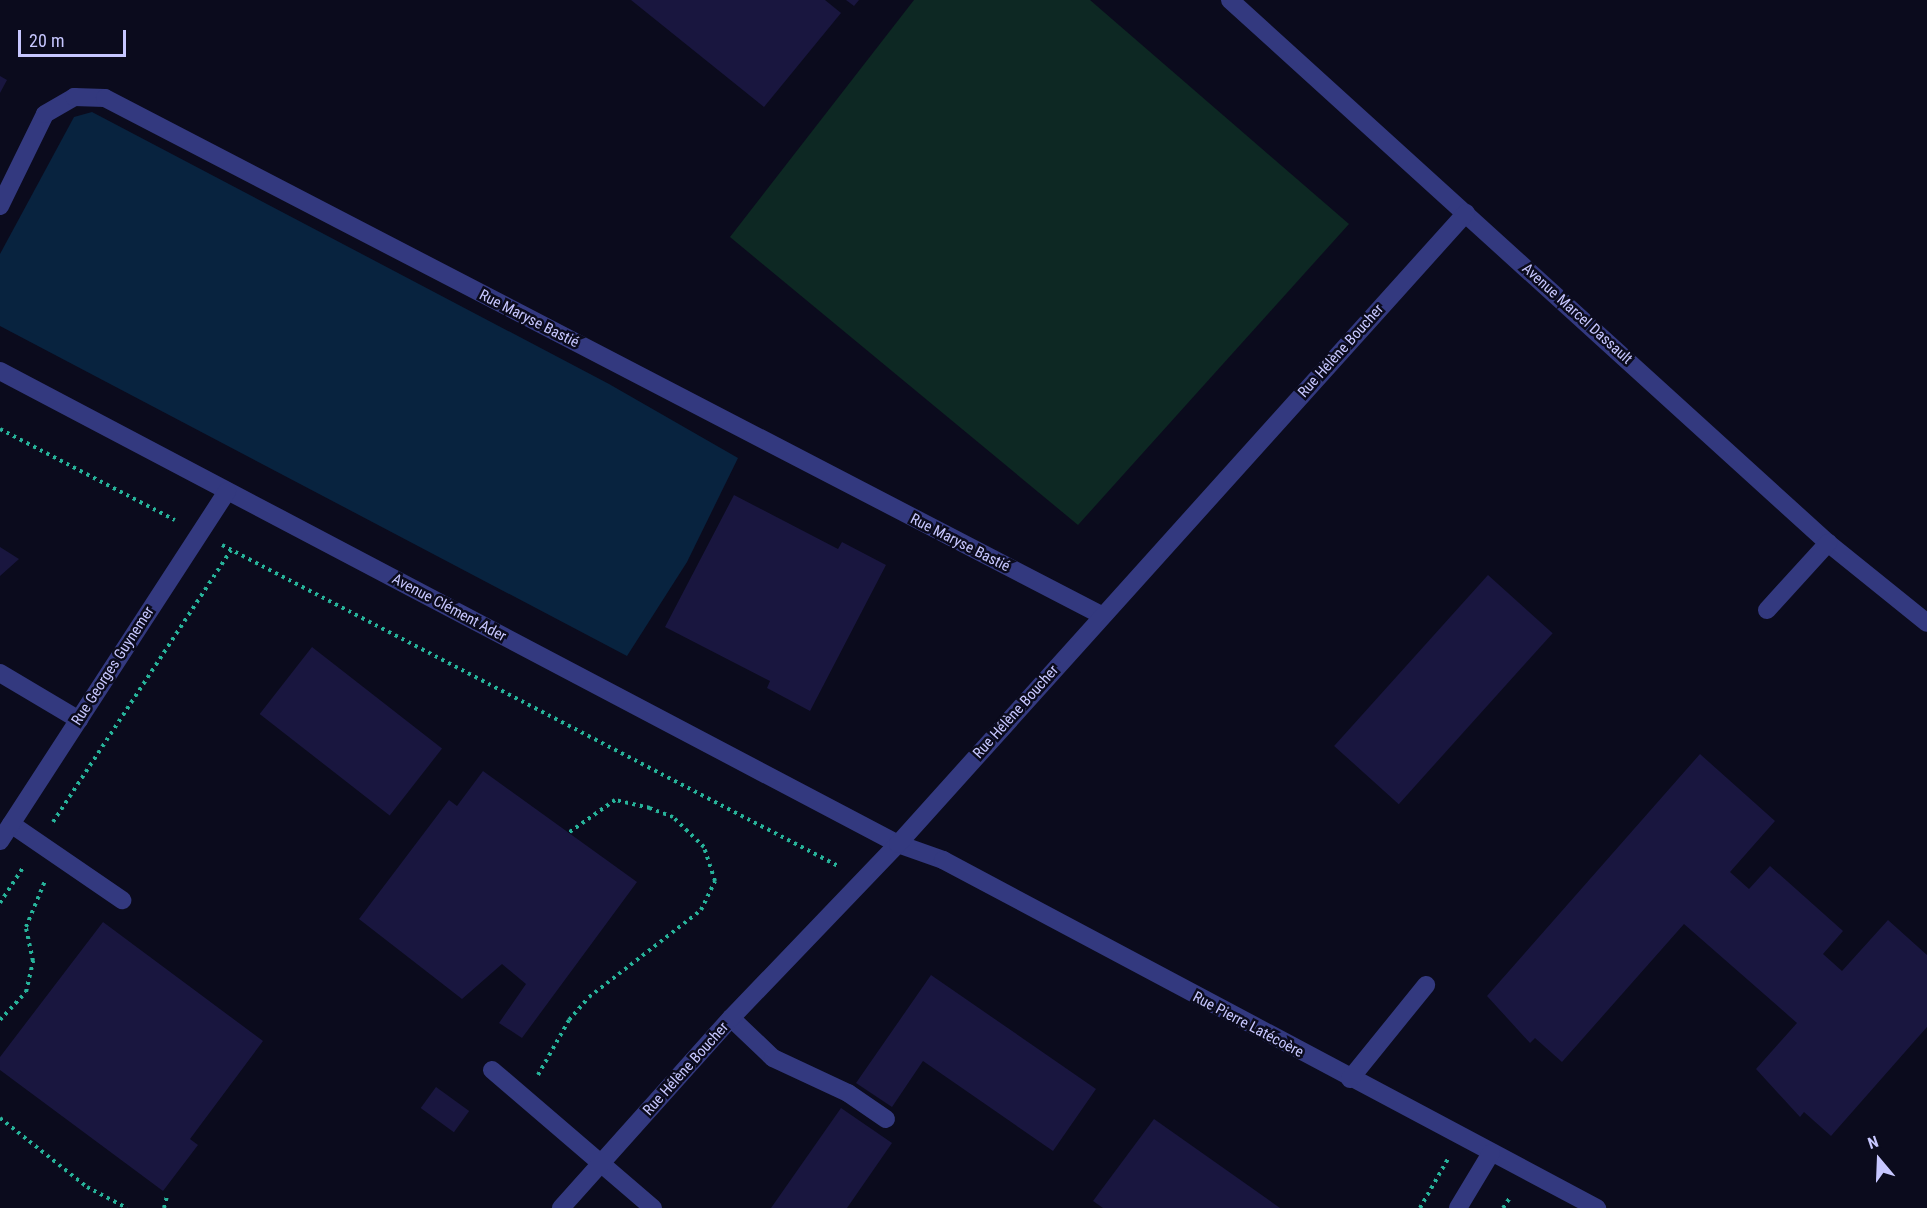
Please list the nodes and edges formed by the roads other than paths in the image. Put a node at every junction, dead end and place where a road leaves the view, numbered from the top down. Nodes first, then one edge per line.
1 (1230, 0) edge
2 (0, 206) edge
3 (1466, 213) junction
4 (0, 371) edge
5 (227, 491) junction
6 (1828, 543) junction
7 (1767, 610) dead end
8 (1103, 616) junction
9 (1927, 623) edge
10 (0, 673) edge
11 (79, 720) junction
12 (11, 824) junction
13 (0, 841) edge
14 (898, 844) junction
15 (122, 900) dead end
16 (1426, 986) dead end
17 (731, 1018) junction
18 (492, 1070) dead end
19 (1350, 1079) junction
20 (886, 1119) dead end
21 (1491, 1153) junction
22 (603, 1161) junction
23 (561, 1208) edge
24 (653, 1208) edge
25 (1458, 1208) edge
26 (1597, 1208) edge

1 - 3 street, Avenue Marcel Dassault
2 - 8 street, Rue Maryse Bastié
3 - 6 street, Avenue Marcel Dassault
3 - 8 street, Rue Hélène Boucher
4 - 5 street, Avenue Clément Ader
5 - 11 street, Rue Georges Guynemer
5 - 14 street, Avenue Clément Ader
6 - 7 street
6 - 9 street, Avenue Marcel Dassault
8 - 14 street, Rue Hélène Boucher
10 - 11 street
11 - 12 street, Rue Georges Guynemer
12 - 13 street, Rue Georges Guynemer
12 - 15 street
14 - 17 street, Rue Hélène Boucher
14 - 19 street, Rue Pierre Latécoère
16 - 19 street
17 - 20 street
17 - 22 street, Rue Hélène Boucher
18 - 22 street
19 - 21 street, Rue Pierre Latécoère
21 - 25 street
21 - 26 street, Rue Pierre Latécoère
22 - 23 street, Rue Hélène Boucher
22 - 24 street

